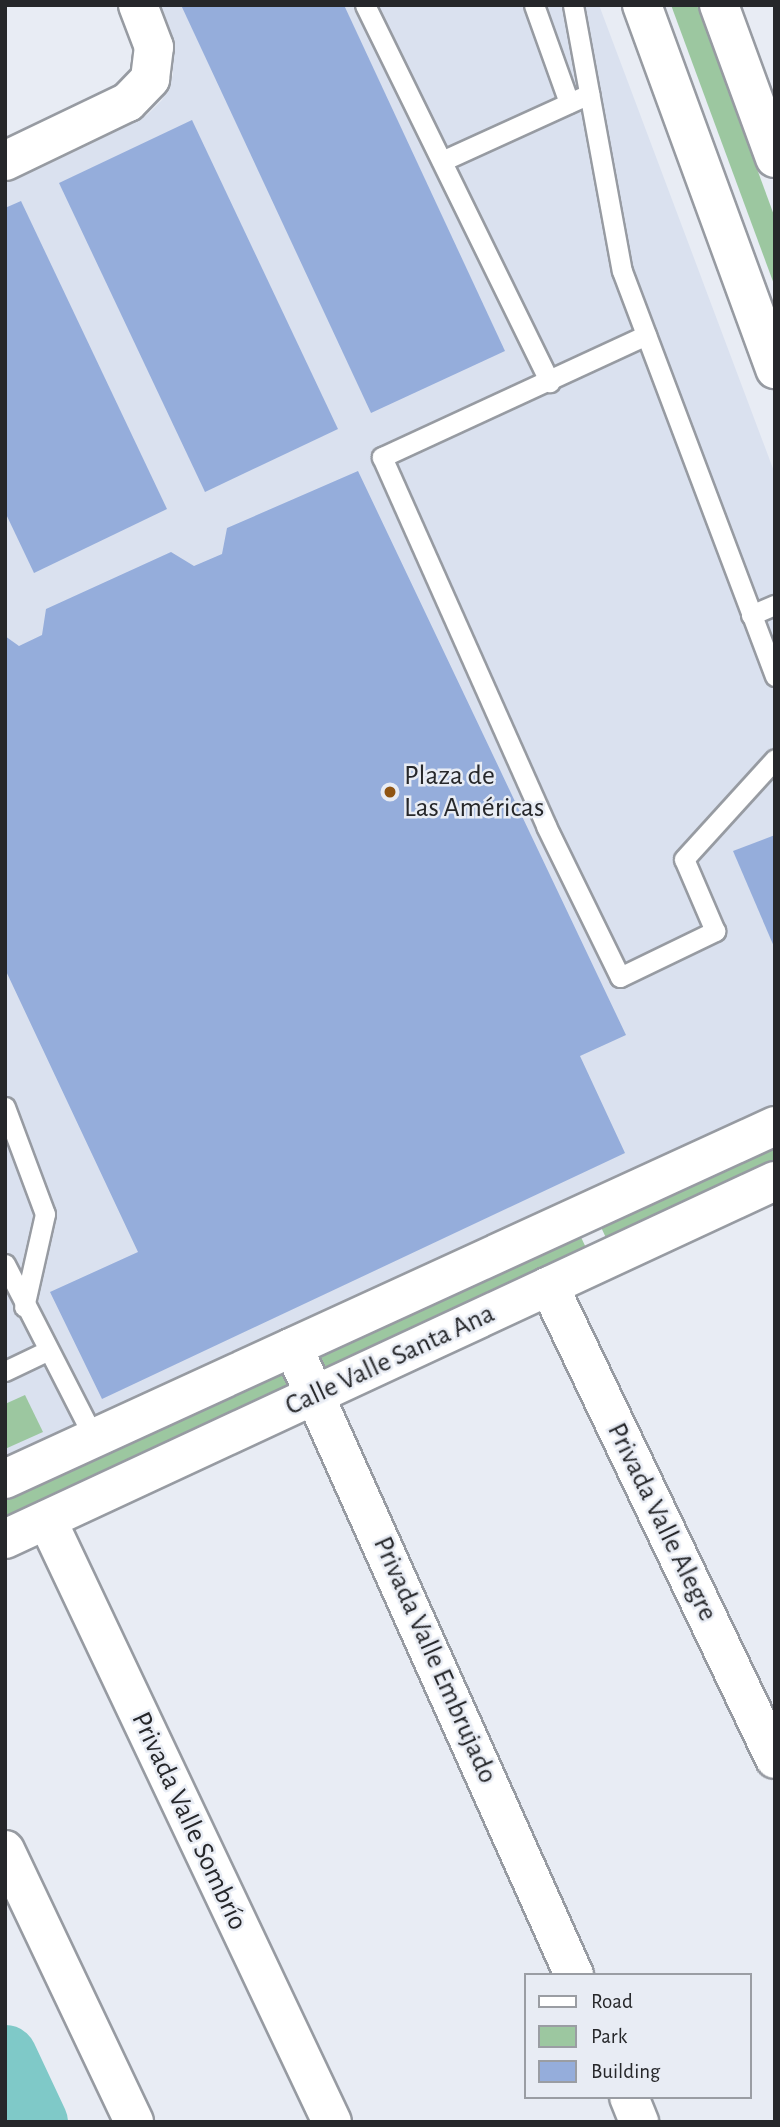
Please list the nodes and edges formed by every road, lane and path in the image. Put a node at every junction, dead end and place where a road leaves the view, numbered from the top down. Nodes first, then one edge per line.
1 (138, 5) edge
2 (365, 5) edge
3 (534, 5) edge
4 (573, 5) edge
5 (642, 5) edge
6 (719, 5) edge
7 (589, 94) junction
8 (569, 103) junction
9 (775, 158) edge
10 (5, 161) edge
11 (442, 161) junction
12 (646, 335) junction
13 (775, 369) edge
14 (550, 382) junction
15 (775, 605) edge
16 (751, 615) junction
17 (775, 676) edge
18 (775, 759) edge
19 (5, 1107) edge
20 (775, 1126) edge
21 (775, 1181) edge
22 (578, 1216) junction
23 (600, 1262) junction
24 (5, 1264) edge
25 (549, 1286) junction
26 (24, 1307) junction
27 (293, 1347) junction
28 (47, 1351) junction
29 (5, 1371) edge
30 (317, 1394) junction
31 (94, 1438) junction
32 (5, 1479) edge
33 (47, 1520) junction
34 (5, 1539) edge
35 (775, 1759) edge
36 (5, 1850) edge
37 (573, 1973) edge
38 (630, 2099) edge
39 (134, 2122) edge
40 (332, 2122) edge
41 (639, 2122) edge

1 - 10 street
2 - 11 lane
3 - 8 lane
4 - 7 lane
5 - 13 street
6 - 9 street
7 - 8 lane
7 - 12 lane
8 - 11 lane
11 - 14 lane
12 - 14 lane
12 - 16 lane
14 - 18 lane
15 - 16 lane
16 - 17 lane
19 - 26 lane
20 - 22 street, Calle Valle Santa Ana
21 - 23 street, Calle Valle Santa Ana
22 - 23 street
22 - 27 street, Calle Valle Santa Ana
23 - 25 street, Calle Valle Santa Ana
24 - 26 lane
25 - 30 street, Calle Valle Santa Ana
25 - 35 street, Privada Valle Alegre
26 - 28 lane
27 - 30 street, Privada Valle Embrujado
27 - 31 street, Calle Valle Santa Ana
28 - 29 lane
28 - 31 lane
30 - 33 street, Calle Valle Santa Ana
30 - 37 street, Privada Valle Embrujado
31 - 32 street, Calle Valle Santa Ana
33 - 34 street, Calle Valle Santa Ana
33 - 40 street, Privada Valle Sombrío
36 - 39 street
38 - 41 street

